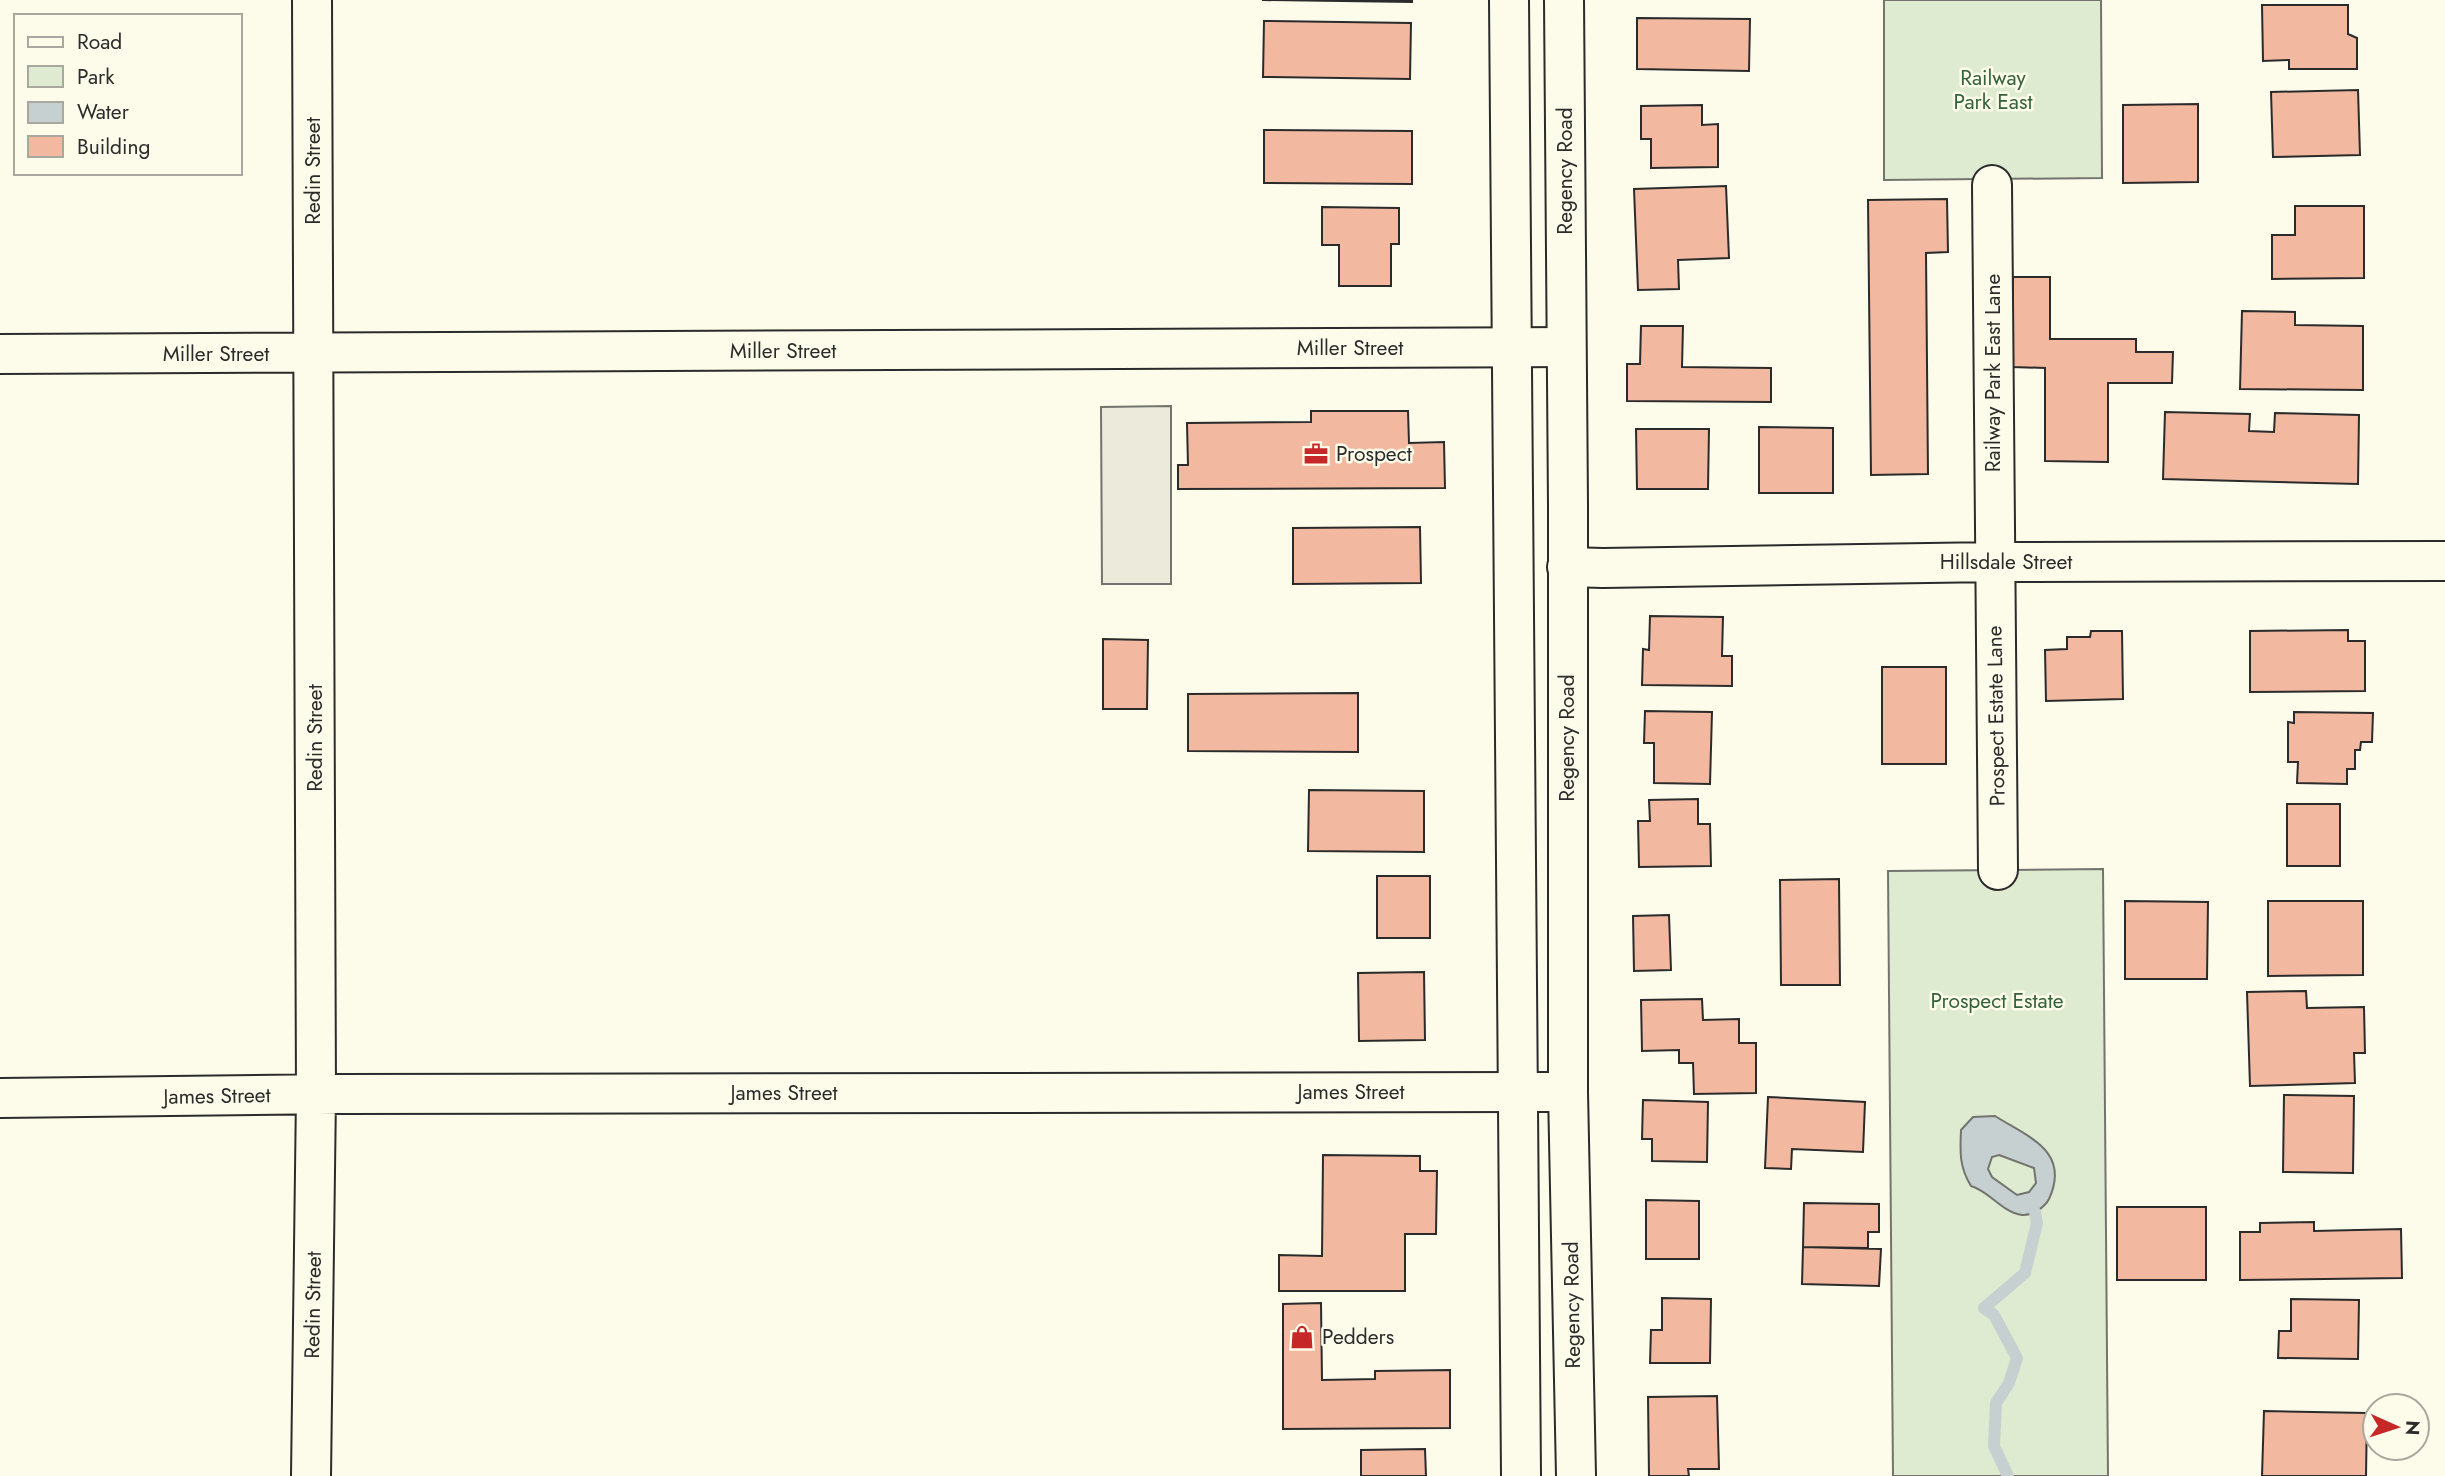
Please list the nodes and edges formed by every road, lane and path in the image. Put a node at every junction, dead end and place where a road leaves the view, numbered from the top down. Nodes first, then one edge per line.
1 (312, 0) edge
2 (1509, 0) edge
3 (1564, 0) edge
4 (1992, 185) dead end
5 (1512, 347) junction
6 (1566, 347) junction
7 (0, 354) edge
8 (314, 354) junction
9 (2445, 561) edge
10 (1994, 562) junction
11 (1567, 567) junction
12 (1998, 870) dead end
13 (1518, 1091) junction
14 (1568, 1092) junction
15 (316, 1095) junction
16 (0, 1098) edge
17 (311, 1476) edge
18 (1521, 1476) edge
19 (1576, 1476) edge

1 - 8 street, Redin Street
2 - 5 street
3 - 6 street, Regency Road
4 - 10 street, Railway Park East Lane
5 - 6 street, Miller Street
5 - 8 street, Miller Street
5 - 13 street
6 - 11 street, Regency Road
7 - 8 street, Miller Street
8 - 15 street, Redin Street
9 - 10 street, Hillsdale Street
10 - 11 street, Hillsdale Street
10 - 12 street, Prospect Estate Lane
11 - 14 street, Regency Road
13 - 14 street, James Street
13 - 15 street, James Street
13 - 18 street
14 - 19 street, Regency Road
15 - 16 street, James Street
15 - 17 street, Redin Street

